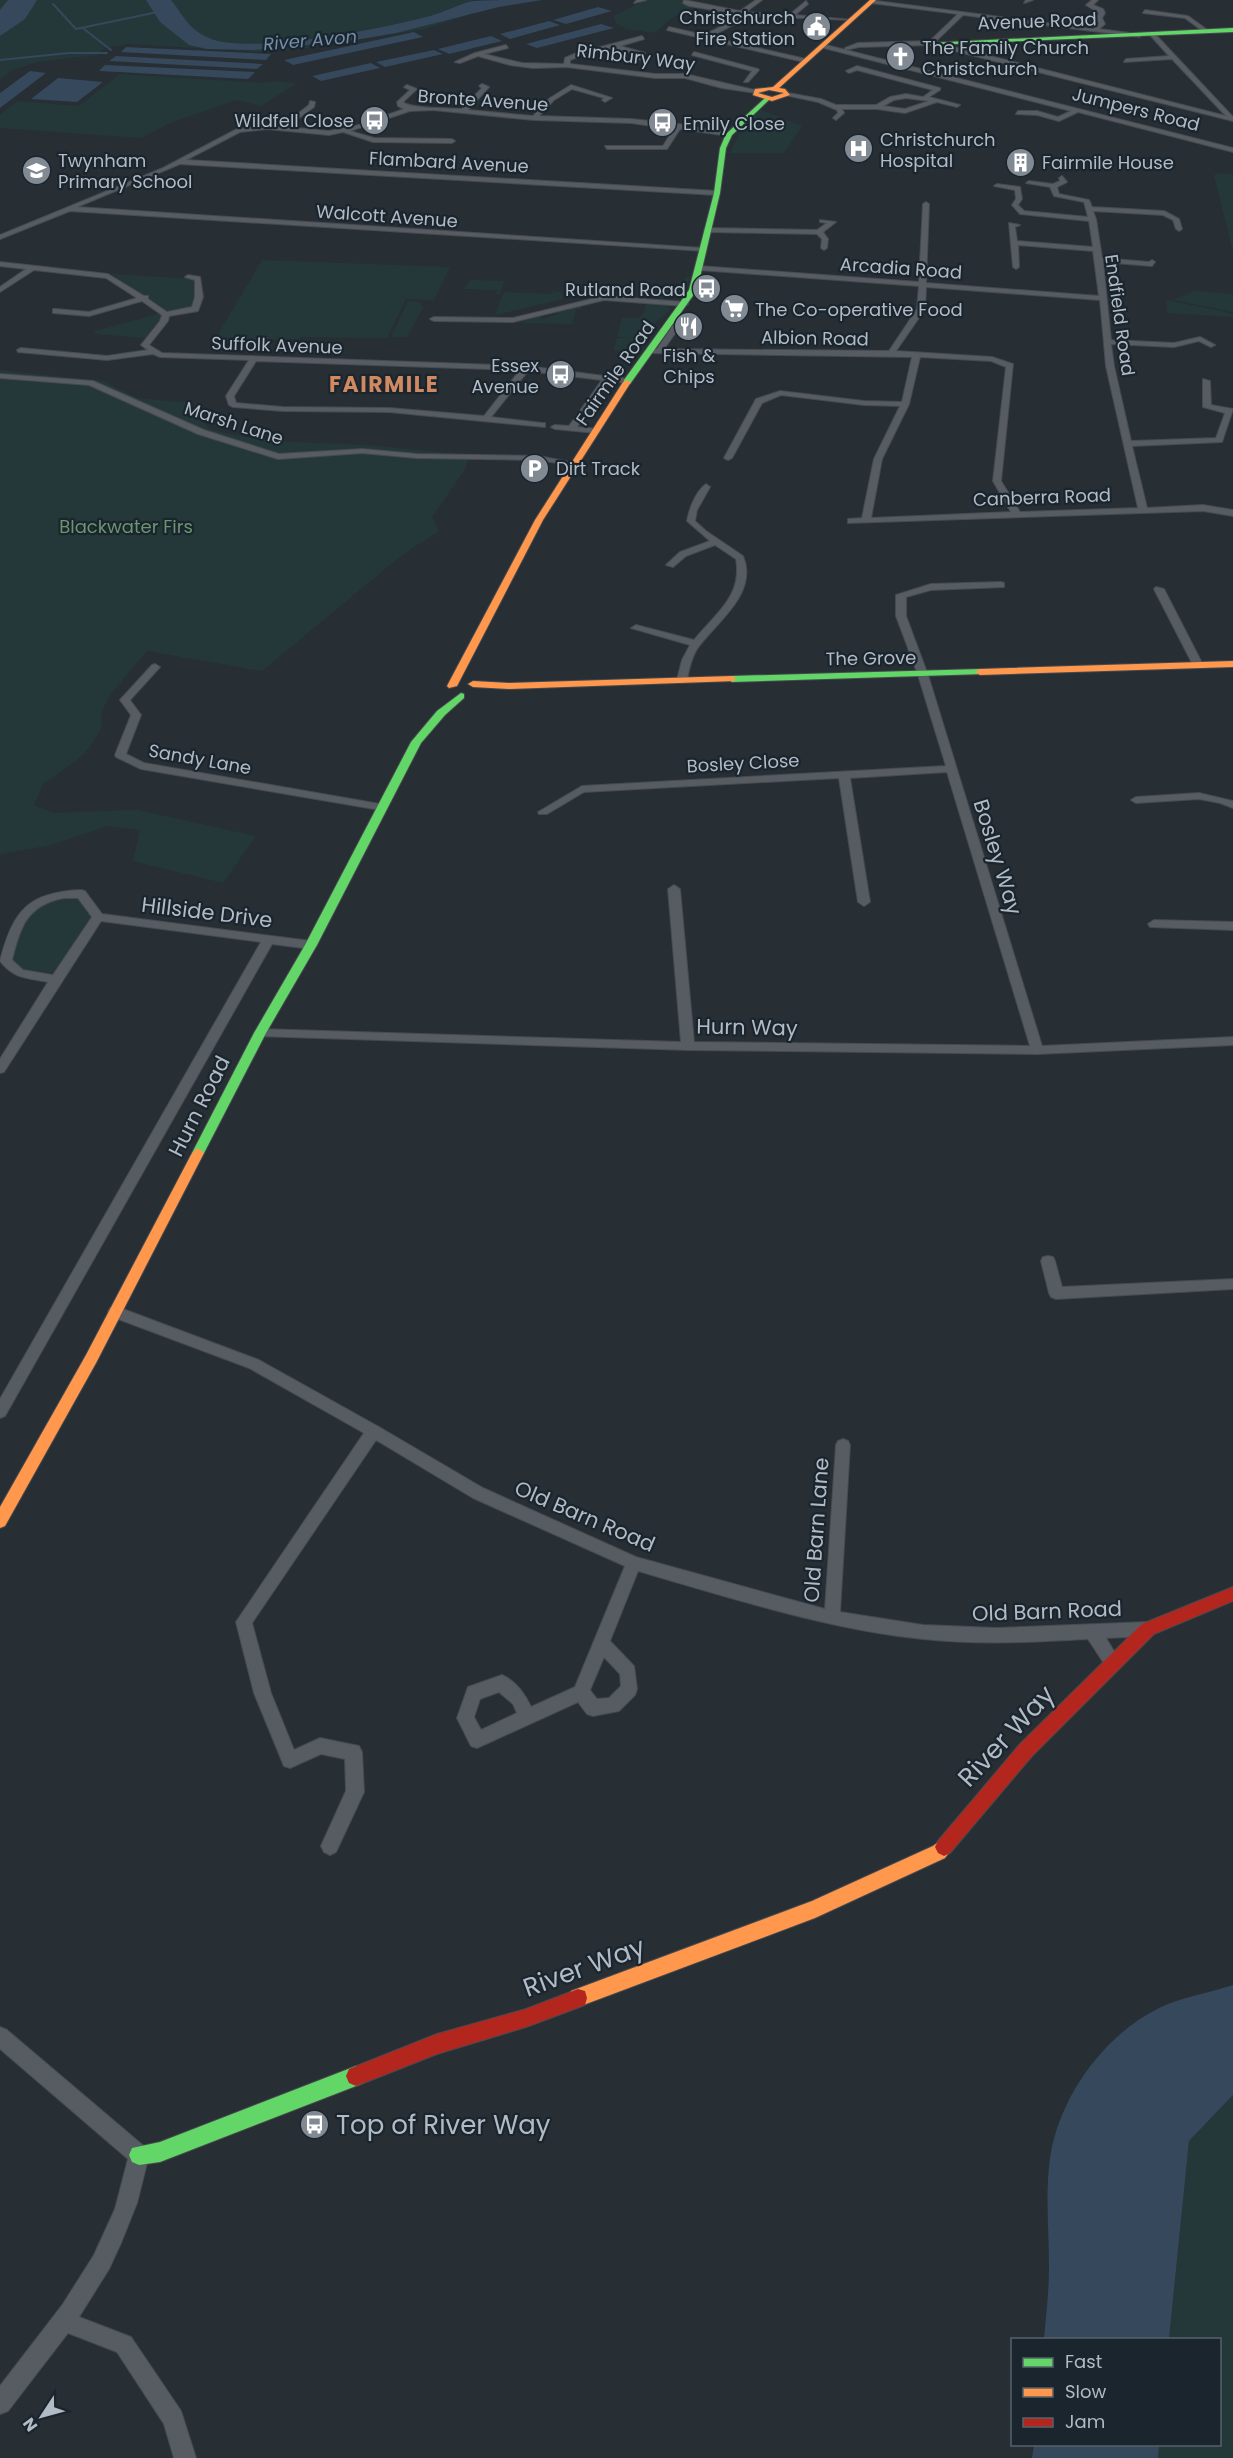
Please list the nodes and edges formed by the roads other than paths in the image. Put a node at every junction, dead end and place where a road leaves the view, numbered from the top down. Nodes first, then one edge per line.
1 (643, 0) edge
2 (687, 0) edge
3 (759, 0) edge
4 (1095, 0) edge
5 (872, 1) edge
6 (636, 2) dead end
7 (806, 3) dead end
8 (1147, 10) dead end
9 (742, 12) junction
10 (962, 13) junction
11 (749, 14) junction
12 (790, 17) junction
13 (850, 20) junction
14 (669, 29) dead end
15 (1095, 30) junction
16 (1233, 30) edge
17 (1206, 32) junction
18 (1153, 35) junction
19 (1138, 36) junction
20 (642, 38) dead end
21 (703, 38) junction
22 (931, 43) junction
23 (822, 46) junction
24 (506, 47) dead end
25 (617, 47) junction
26 (843, 50) junction
27 (477, 54) junction
28 (694, 54) dead end
29 (1173, 57) junction
30 (710, 58) junction
31 (639, 59) dead end
32 (804, 60) junction
33 (1126, 61) dead end
34 (458, 62) dead end
35 (698, 64) dead end
36 (567, 65) junction
37 (848, 68) dead end
38 (613, 70) junction
39 (601, 79) dead end
40 (482, 86) dead end
41 (407, 87) dead end
42 (766, 91) junction
43 (926, 97) junction
44 (610, 98) dead end
45 (937, 100) junction
46 (312, 102) dead end
47 (957, 105) dead end
48 (837, 106) junction
49 (877, 107) junction
50 (409, 109) junction
51 (1078, 110) junction
52 (463, 111) junction
53 (1018, 113) dead end
54 (534, 118) junction
55 (836, 118) dead end
56 (1232, 120) edge
57 (679, 126) junction
58 (281, 129) junction
59 (345, 131) junction
60 (729, 134) junction
61 (452, 141) dead end
62 (607, 147) dead end
63 (1233, 150) edge
64 (180, 162) junction
65 (1062, 178) dead end
66 (1029, 183) dead end
67 (997, 186) dead end
68 (1053, 186) junction
69 (717, 193) junction
70 (926, 204) dead end
71 (69, 209) junction
72 (1091, 209) junction
73 (1093, 219) junction
74 (822, 221) dead end
75 (833, 222) junction
76 (841, 222) dead end
77 (1017, 225) dead end
78 (1179, 229) dead end
79 (707, 230) junction
80 (819, 232) junction
81 (0, 237) edge
82 (1014, 243) junction
83 (824, 248) dead end
84 (1096, 249) junction
85 (703, 250) junction
86 (1099, 260) junction
87 (0, 264) edge
88 (1153, 265) dead end
89 (33, 267) junction
90 (1016, 267) dead end
91 (699, 268) junction
92 (188, 278) dead end
93 (922, 285) junction
94 (0, 290) edge
95 (145, 298) junction
96 (1102, 298) junction
97 (681, 309) junction
98 (56, 311) dead end
99 (166, 314) junction
100 (434, 319) dead end
101 (1188, 333) dead end
102 (1200, 339) junction
103 (1106, 342) junction
104 (1211, 345) dead end
105 (21, 350) dead end
106 (655, 351) junction
107 (153, 352) junction
108 (891, 353) junction
109 (916, 353) junction
110 (253, 360) junction
111 (526, 368) junction
112 (0, 376) edge
113 (607, 378) junction
114 (628, 381) junction
115 (1206, 381) dead end
116 (905, 404) junction
117 (487, 417) junction
118 (542, 425) dead end
119 (555, 427) dead end
120 (571, 429) junction
121 (596, 431) junction
122 (1130, 444) junction
123 (733, 456) dead end
124 (575, 464) junction
125 (706, 487) dead end
126 (1143, 510) junction
127 (1232, 513) edge
128 (1017, 515) junction
129 (866, 520) junction
130 (851, 521) dead end
131 (717, 542) junction
132 (670, 565) dead end
133 (1002, 585) dead end
134 (1159, 589) dead end
135 (636, 628) dead end
136 (697, 644) junction
137 (463, 662) junction
138 (1233, 664) edge
139 (1198, 665) junction
140 (155, 667) dead end
141 (923, 675) junction
142 (682, 680) junction
143 (472, 686) junction
144 (455, 692) junction
145 (950, 769) junction
146 (844, 774) junction
147 (1136, 800) dead end
148 (1233, 805) edge
149 (380, 807) junction
150 (543, 813) dead end
151 (674, 889) dead end
152 (864, 902) dead end
153 (98, 917) junction
154 (1155, 924) dead end
155 (1233, 926) edge
156 (269, 939) junction
157 (311, 945) junction
158 (56, 979) junction
159 (260, 1033) junction
160 (1233, 1041) edge
161 (688, 1046) junction
162 (1037, 1050) junction
163 (0, 1069) edge
164 (1048, 1261) dead end
165 (1233, 1284) edge
166 (115, 1312) junction
167 (0, 1412) edge
168 (374, 1431) junction
169 (843, 1445) dead end
170 (0, 1521) edge
171 (634, 1563) junction
172 (1233, 1594) edge
173 (832, 1618) junction
174 (1148, 1629) junction
175 (1092, 1632) junction
176 (601, 1643) junction
177 (1113, 1663) junction
178 (581, 1692) junction
179 (527, 1718) dead end
180 (330, 1846) dead end
181 (0, 2037) edge
182 (138, 2155) junction
183 (65, 2322) junction
184 (0, 2403) edge
185 (185, 2458) edge

1 - 6 street
2 - 9 street
3 - 9 street
4 - 15 street
5 - 10 street
5 - 13 main road
7 - 12 street
8 - 17 street
9 - 11 street
10 - 15 street
10 - 22 street
11 - 12 street
11 - 21 street
12 - 13 street
13 - 23 main road
14 - 21 street
15 - 19 street
16 - 17 main road, Avenue Road
17 - 18 main road, Avenue Road
18 - 19 main road, Avenue Road
18 - 29 street
19 - 22 main road, Avenue Road
20 - 25 street, Rimbury Way
21 - 32 street
22 - 26 street, Avenue Road
22 - 56 street
23 - 26 street, Jumpers Road
23 - 32 main road
24 - 27 street
25 - 31 street, Rimbury Way
25 - 36 street, Rimbury Way
26 - 51 street, Jumpers Road
27 - 34 street
27 - 36 street
28 - 30 street
29 - 33 street
29 - 56 street
30 - 35 street
30 - 42 street
32 - 42 main road
36 - 38 street, Rimbury Way
37 - 43 street
38 - 39 street
38 - 42 street, Rimbury Way
40 - 52 street
41 - 50 street
42 - 48 street, Rimbury Way
42 - 60 main road
43 - 45 street
43 - 49 street
44 - 54 street
45 - 47 street
45 - 49 street, Rimbury Way
46 - 58 street
48 - 49 street, Rimbury Way
48 - 55 street
50 - 52 street, Bronte Avenue
50 - 59 street, Bronte Avenue
51 - 53 street
51 - 63 street, Jumpers Road
52 - 54 street, Bronte Avenue
54 - 57 street, Bronte Avenue
57 - 60 street, Bronte Avenue
57 - 62 street
58 - 59 street, Bronte Avenue
58 - 64 street, Bronte Avenue
59 - 61 street
60 - 69 main road, Fairmile Road
64 - 69 street, Flambard Avenue
64 - 71 street
65 - 68 street
66 - 68 street
67 - 73 street
68 - 72 street
69 - 79 main road, Fairmile Road
70 - 93 street, Albion Road
71 - 81 street
71 - 85 street, Walcott Avenue
72 - 73 street, Endfield Road
72 - 78 street
73 - 84 street, Endfield Road
74 - 75 street
75 - 76 street
75 - 80 street
77 - 82 street
79 - 80 street
79 - 85 main road, Fairmile Road
80 - 83 street
82 - 84 street
82 - 90 street
84 - 86 street, Endfield Road
85 - 91 main road, Fairmile Road
86 - 88 street
86 - 96 street, Endfield Road
87 - 89 street
89 - 94 street
89 - 95 street
91 - 93 street, Arcadia Road
91 - 97 main road, Fairmile Road
92 - 99 street
93 - 96 street, Arcadia Road
93 - 108 street, Albion Road
95 - 98 street
95 - 99 street
96 - 103 street, Endfield Road
97 - 100 street
97 - 106 main road, Fairmile Road
99 - 107 street
101 - 102 street
102 - 103 street
102 - 104 street
103 - 122 street, Endfield Road
105 - 107 street, Suffolk Avenue
106 - 108 street, Albion Road
106 - 114 main road, Fairmile Road
107 - 110 street, Suffolk Avenue
108 - 109 street
109 - 116 street
109 - 128 street
110 - 111 street, Suffolk Avenue
110 - 117 street
111 - 113 street, Suffolk Avenue
111 - 117 street
112 - 124 street, Marsh Lane
113 - 114 street, Suffolk Avenue
113 - 120 street, Fairmile Road
114 - 121 main road, Fairmile Road
115 - 122 street
116 - 123 street
116 - 129 street
117 - 118 street
119 - 120 street
120 - 121 street
121 - 124 main road, Fairmile Road
122 - 126 street, Endfield Road
124 - 137 main road, Fairmile Road
125 - 131 street
126 - 127 street, Canberra Road
126 - 128 street, Canberra Road
128 - 129 street, Canberra Road
129 - 130 street, Canberra Road
131 - 132 street
131 - 136 street
133 - 141 street, Bosley Way
134 - 139 street
135 - 136 street
136 - 142 street
137 - 143 main road
137 - 144 main road, Fairmile Road
138 - 139 main road, The Grove
139 - 141 main road, The Grove
140 - 149 street, Sandy Lane
141 - 142 main road, The Grove
141 - 145 street, Bosley Way
142 - 143 main road, The Grove
143 - 144 main road, The Grove
144 - 149 main road, Hurn Road
145 - 146 street, Bosley Close
145 - 162 street, Bosley Way
146 - 150 street, Bosley Close
146 - 152 street
147 - 148 street
149 - 157 main road, Hurn Road
151 - 161 street
153 - 156 street, Hillside Drive
153 - 158 street
153 - 158 street
154 - 155 street
156 - 157 street, Hillside Drive
156 - 167 street, Hurn Road
157 - 159 main road, Hurn Road
158 - 163 street
159 - 161 street, Hurn Way
159 - 166 main road, Hurn Road
160 - 162 street, Hurn Way
161 - 162 street, Hurn Way
164 - 165 street
166 - 168 street, Old Barn Road
166 - 170 main road, Hurn Road
168 - 171 street, Old Barn Road
168 - 180 street
169 - 173 street, Old Barn Lane
171 - 173 street, Old Barn Road
171 - 176 street
172 - 174 main road, River Way
173 - 175 street, Old Barn Road
174 - 175 street, Old Barn Road
174 - 177 main road, River Way
175 - 177 street
176 - 178 street
176 - 178 street
177 - 182 main road, River Way
178 - 179 street
181 - 182 street
182 - 183 street
183 - 184 street
183 - 185 street

